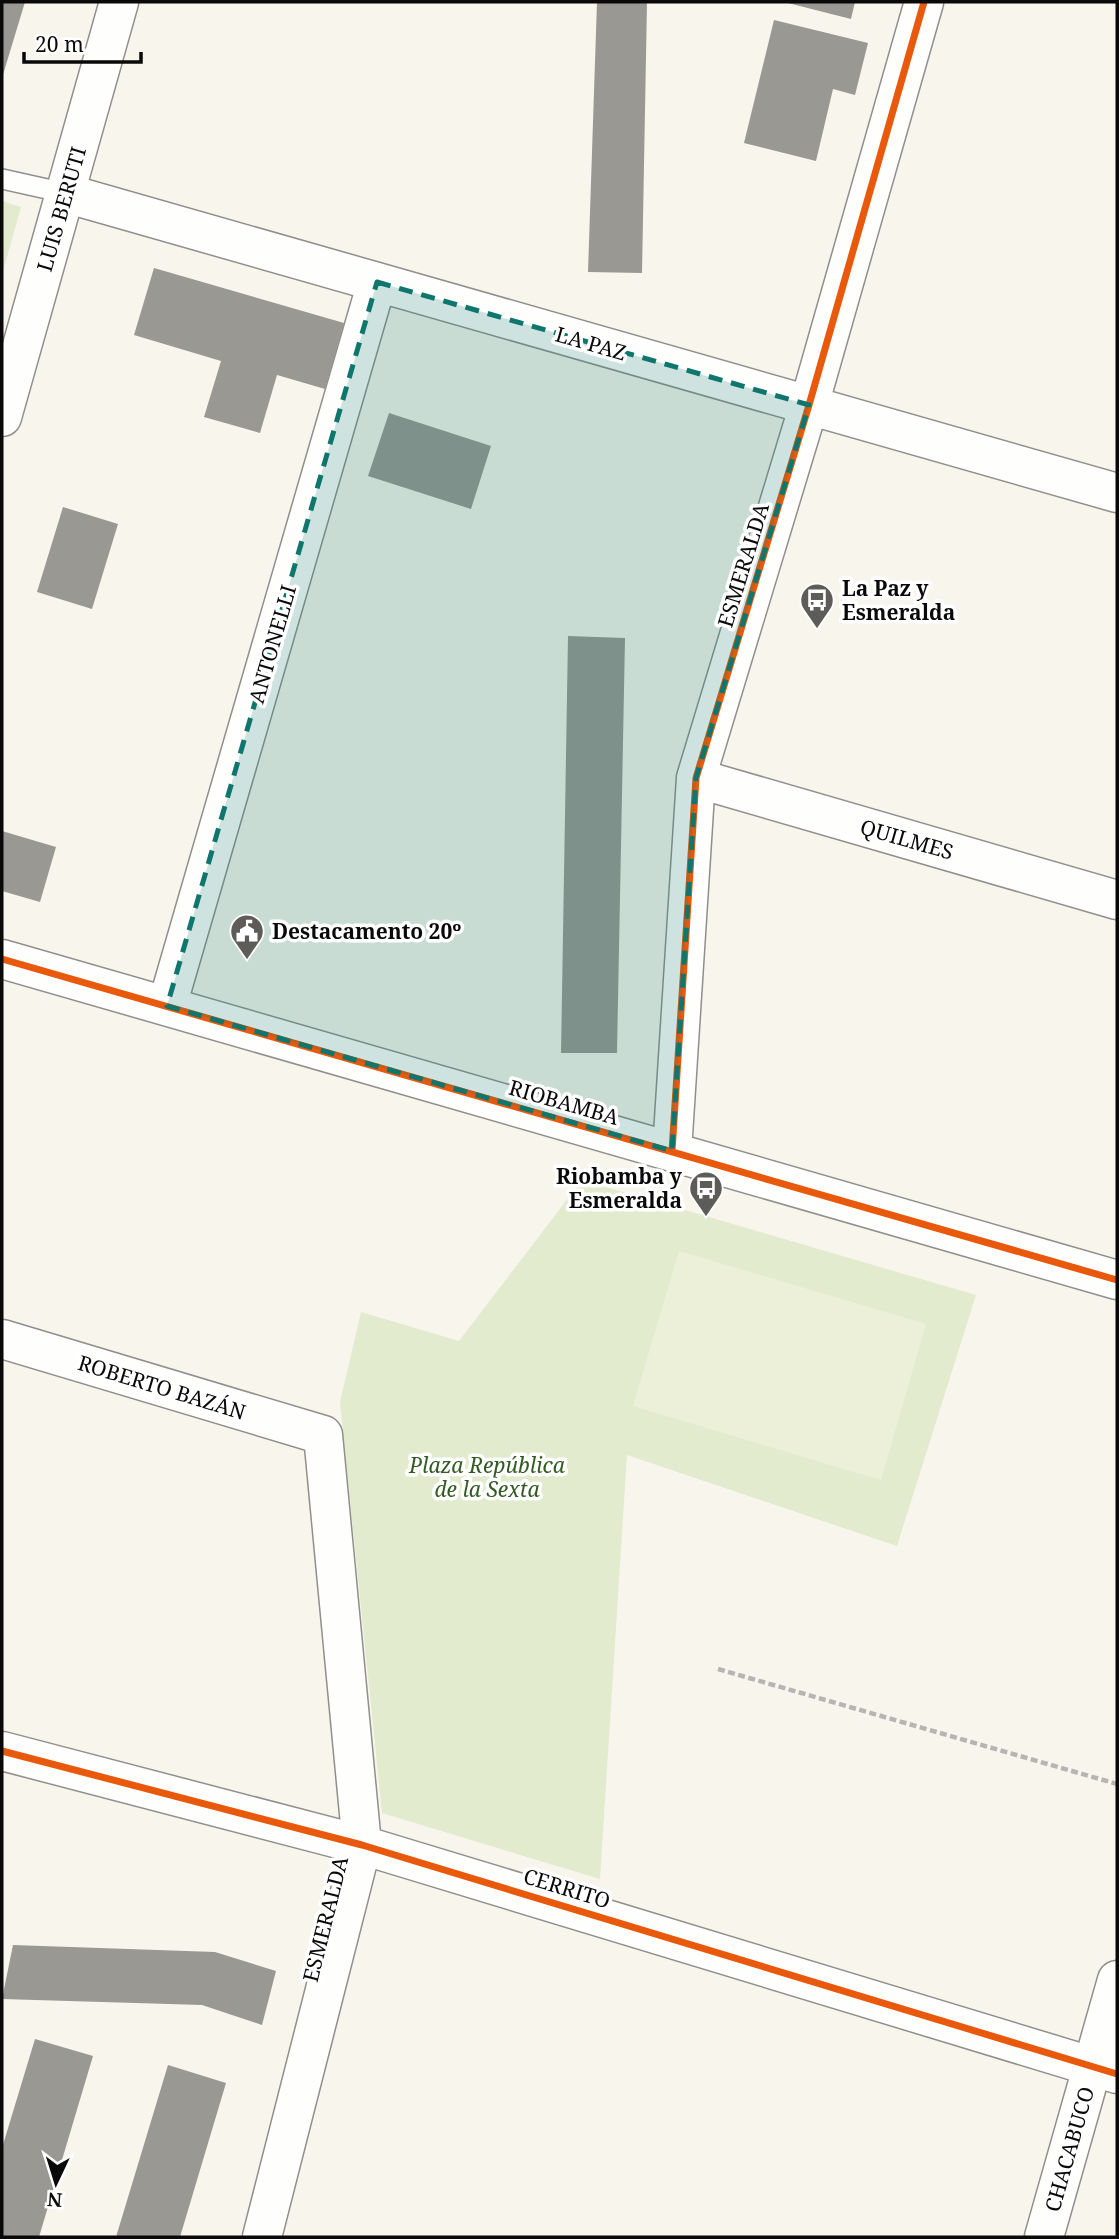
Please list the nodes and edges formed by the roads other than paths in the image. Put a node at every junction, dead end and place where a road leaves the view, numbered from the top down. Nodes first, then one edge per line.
1 (119, 2) edge
2 (924, 2) edge
3 (2, 179) edge
4 (65, 193) junction
5 (377, 282) junction
6 (810, 405) junction
7 (2, 417) edge
8 (1117, 493) edge
9 (696, 778) junction
10 (1117, 900) edge
11 (2, 959) edge
12 (167, 1006) junction
13 (673, 1151) junction
14 (1117, 1280) edge
15 (2, 1339) edge
16 (323, 1435) joint
17 (2, 1751) edge
18 (362, 1844) junction
19 (1117, 1980) edge
20 (1105, 2070) edge
21 (262, 2237) edge
22 (1044, 2237) edge

1 - 4 street, LUIS BERUTI
2 - 6 street, ESMERALDA
3 - 4 lane
4 - 5 street, LA PAZ
4 - 7 street, LUIS BERUTI
5 - 6 street, LA PAZ
5 - 12 street, ANTONELLI
6 - 8 street, LA PAZ
6 - 9 street, ESMERALDA
9 - 10 street, QUILMES
9 - 13 street, ESMERALDA
11 - 12 street, RIOBAMBA
12 - 13 street, RIOBAMBA
13 - 14 street, RIOBAMBA
15 - 16 street, ROBERTO BAZÁN
16 - 18 street, ESMERALDA
17 - 18 street, CERRITO
18 - 20 street, CERRITO
18 - 21 street, ESMERALDA
19 - 20 street, CHACABUCO
20 - 22 street, CHACABUCO

